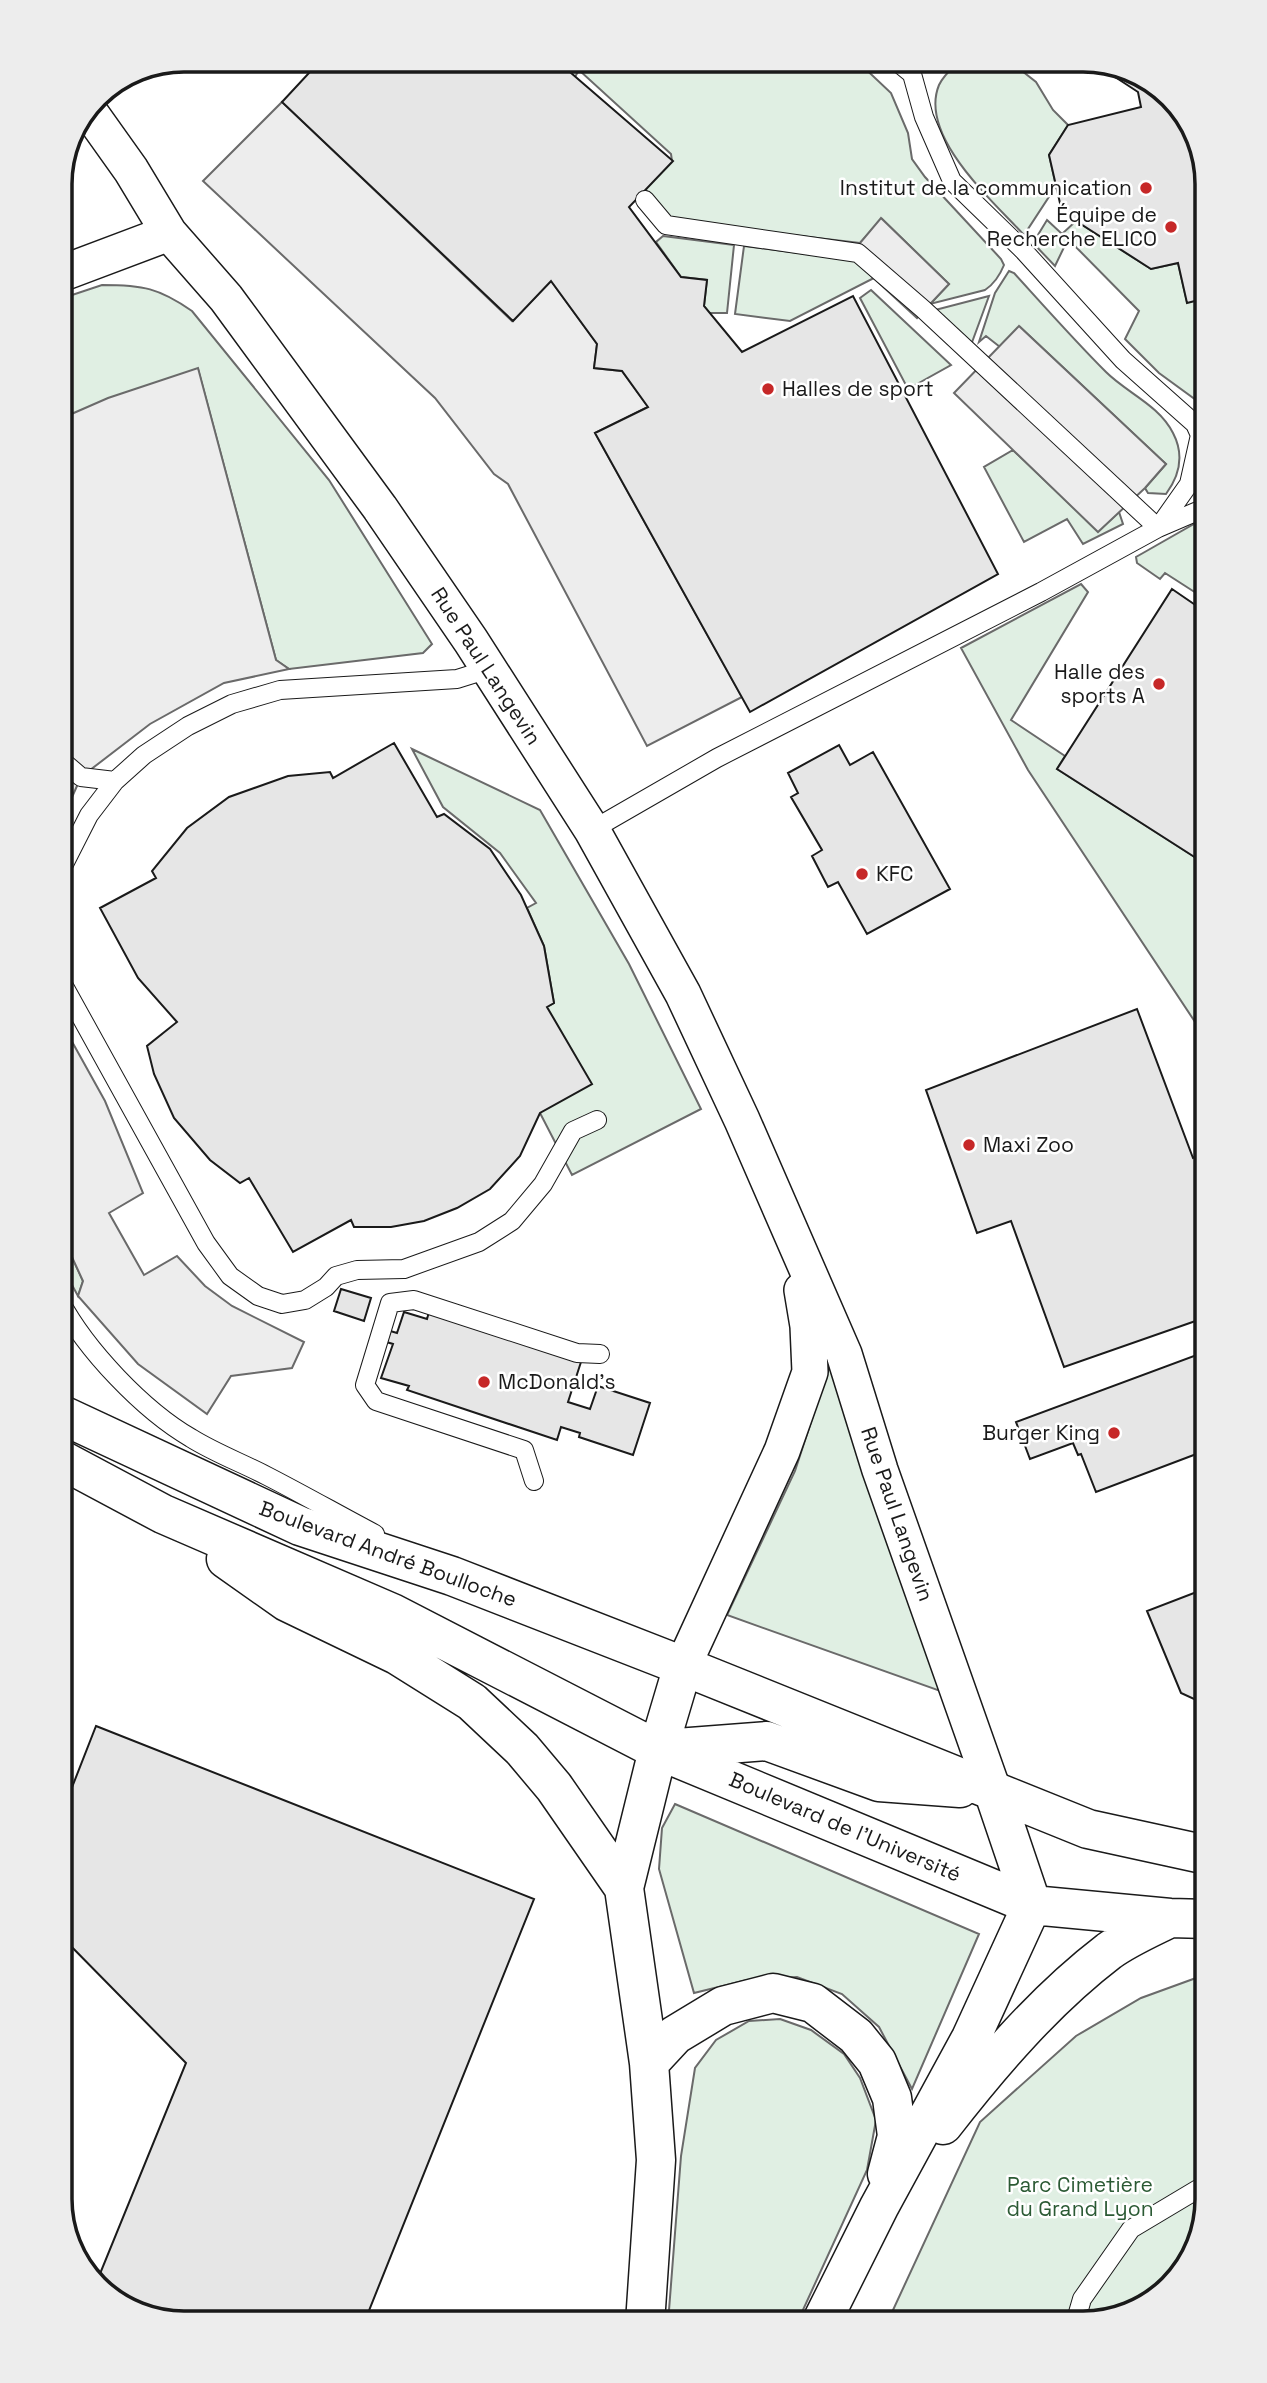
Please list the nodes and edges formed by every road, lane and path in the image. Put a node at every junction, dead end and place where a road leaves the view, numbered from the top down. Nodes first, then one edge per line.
1 (910, 72) edge
2 (94, 118) edge
3 (645, 200) dead end
4 (169, 233) junction
5 (72, 269) edge
6 (1195, 424) edge
7 (1195, 466) edge
8 (1195, 512) edge
9 (1158, 528) junction
10 (489, 669) junction
11 (72, 769) edge
12 (115, 781) junction
13 (592, 830) junction
14 (72, 848) edge
15 (72, 1001) edge
16 (597, 1120) dead end
17 (793, 1241) junction
18 (72, 1321) edge
19 (600, 1354) dead end
20 (72, 1420) edge
21 (72, 1465) edge
22 (534, 1481) dead end
23 (163, 1514) junction
24 (452, 1576) junction
25 (683, 1666) junction
26 (658, 1749) junction
27 (993, 1790) junction
28 (1195, 1852) edge
29 (624, 1888) junction
30 (1032, 1905) junction
31 (1170, 1917) junction
32 (1195, 1918) edge
33 (649, 2063) junction
34 (1195, 2191) edge
35 (879, 2207) junction
36 (648, 2281) junction
37 (639, 2311) edge
38 (646, 2311) edge
39 (827, 2311) edge
40 (1078, 2311) edge

1 - 6 lane
2 - 4 street, Rue Paul Langevin
3 - 9 lane
4 - 5 street
4 - 10 street, Rue Paul Langevin
7 - 9 lane
8 - 9 lane
9 - 13 lane
10 - 12 lane
10 - 13 street, Rue Paul Langevin
11 - 12 lane
12 - 14 lane
13 - 17 street, Rue Paul Langevin
15 - 16 lane
17 - 25 street, Rue Paul Langevin
17 - 27 street, Rue Paul Langevin
18 - 24 lane
19 - 22 lane
20 - 24 main road, Boulevard André Boulloche
21 - 23 main road
23 - 26 main road
23 - 29 main road
24 - 25 main road, Boulevard André Boulloche
25 - 26 main road
25 - 27 main road
26 - 27 main road
26 - 29 main road
26 - 30 main road, Boulevard de l'Université
27 - 28 main road
27 - 30 main road
29 - 33 main road
30 - 31 main road, Boulevard de l'Université
30 - 35 main road
31 - 32 main road, Boulevard de l'Université
31 - 35 main road
33 - 35 main road
33 - 36 main road
34 - 40 lane
35 - 39 main road
36 - 37 lane
36 - 38 main road

